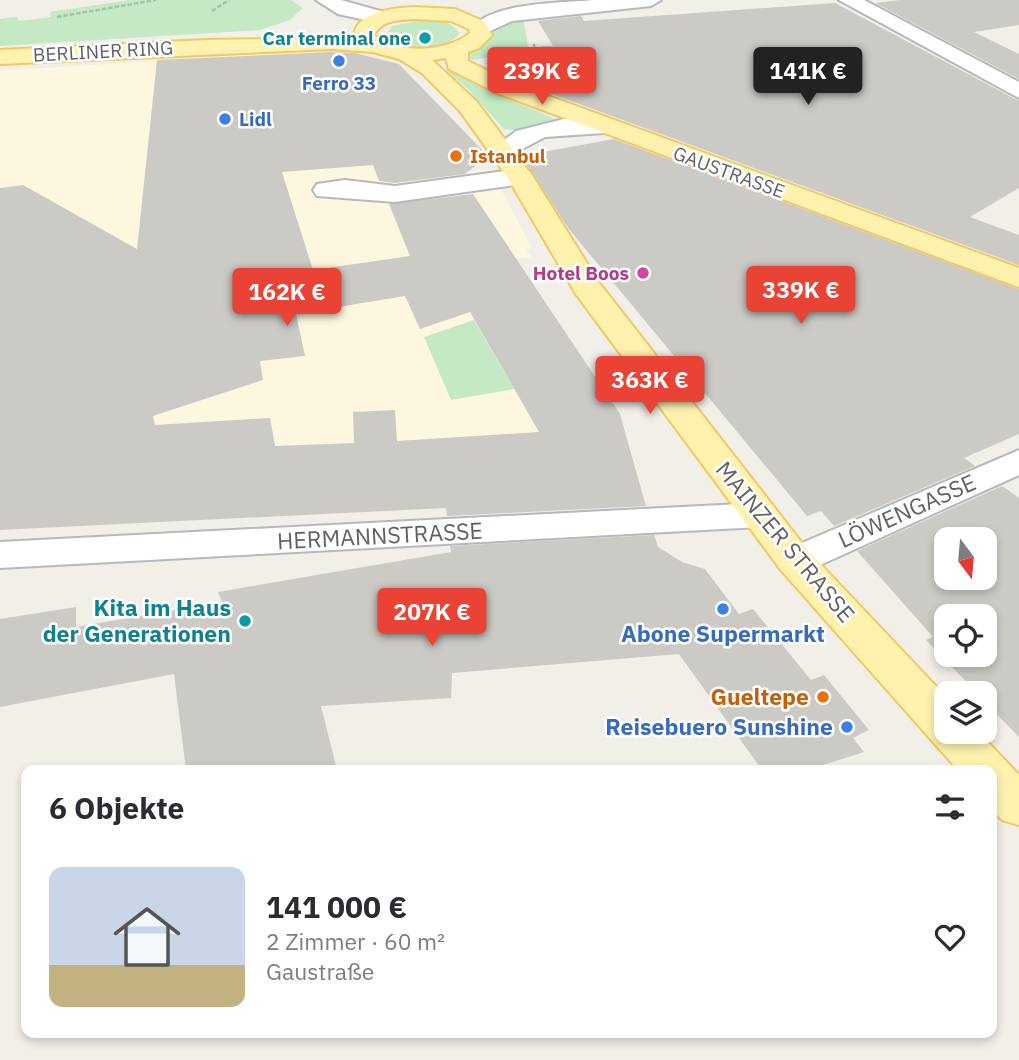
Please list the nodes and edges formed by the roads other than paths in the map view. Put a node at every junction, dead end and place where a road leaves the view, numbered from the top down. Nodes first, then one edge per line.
1 (326, 0) edge
2 (651, 0) edge
3 (849, 0) edge
4 (600, 4) junction
5 (446, 14) junction
6 (384, 18) junction
7 (481, 29) junction
8 (381, 43) junction
9 (457, 49) junction
10 (0, 57) edge
11 (985, 72) junction
12 (1019, 72) edge
13 (1019, 91) edge
14 (604, 126) junction
15 (511, 164) junction
16 (326, 190) dead end
17 (1019, 278) edge
18 (1019, 461) edge
19 (760, 515) junction
20 (0, 555) edge
21 (795, 561) junction
22 (934, 713) edge
23 (962, 744) edge
24 (981, 765) edge
25 (997, 782) edge
26 (1019, 806) edge

1 - 6 street
2 - 4 street
3 - 11 street
4 - 5 street
4 - 7 street
5 - 6 main road
5 - 7 main road
6 - 8 main road
7 - 9 main road
8 - 9 main road, BERLINER RING
8 - 10 main road, BERLINER RING
8 - 15 main road, MAINZER STRASSE
9 - 14 main road, GAUSTRASSE
11 - 12 street
11 - 13 street
14 - 15 street
14 - 17 main road, GAUSTRASSE
15 - 16 street
15 - 19 main road, MAINZER STRASSE
18 - 21 street, LÖWENGASSE
19 - 20 street, HERMANNSTRASSE
19 - 21 main road, MAINZER STRASSE
21 - 22 main road, MAINZER STRASSE
23 - 24 main road
25 - 26 main road

